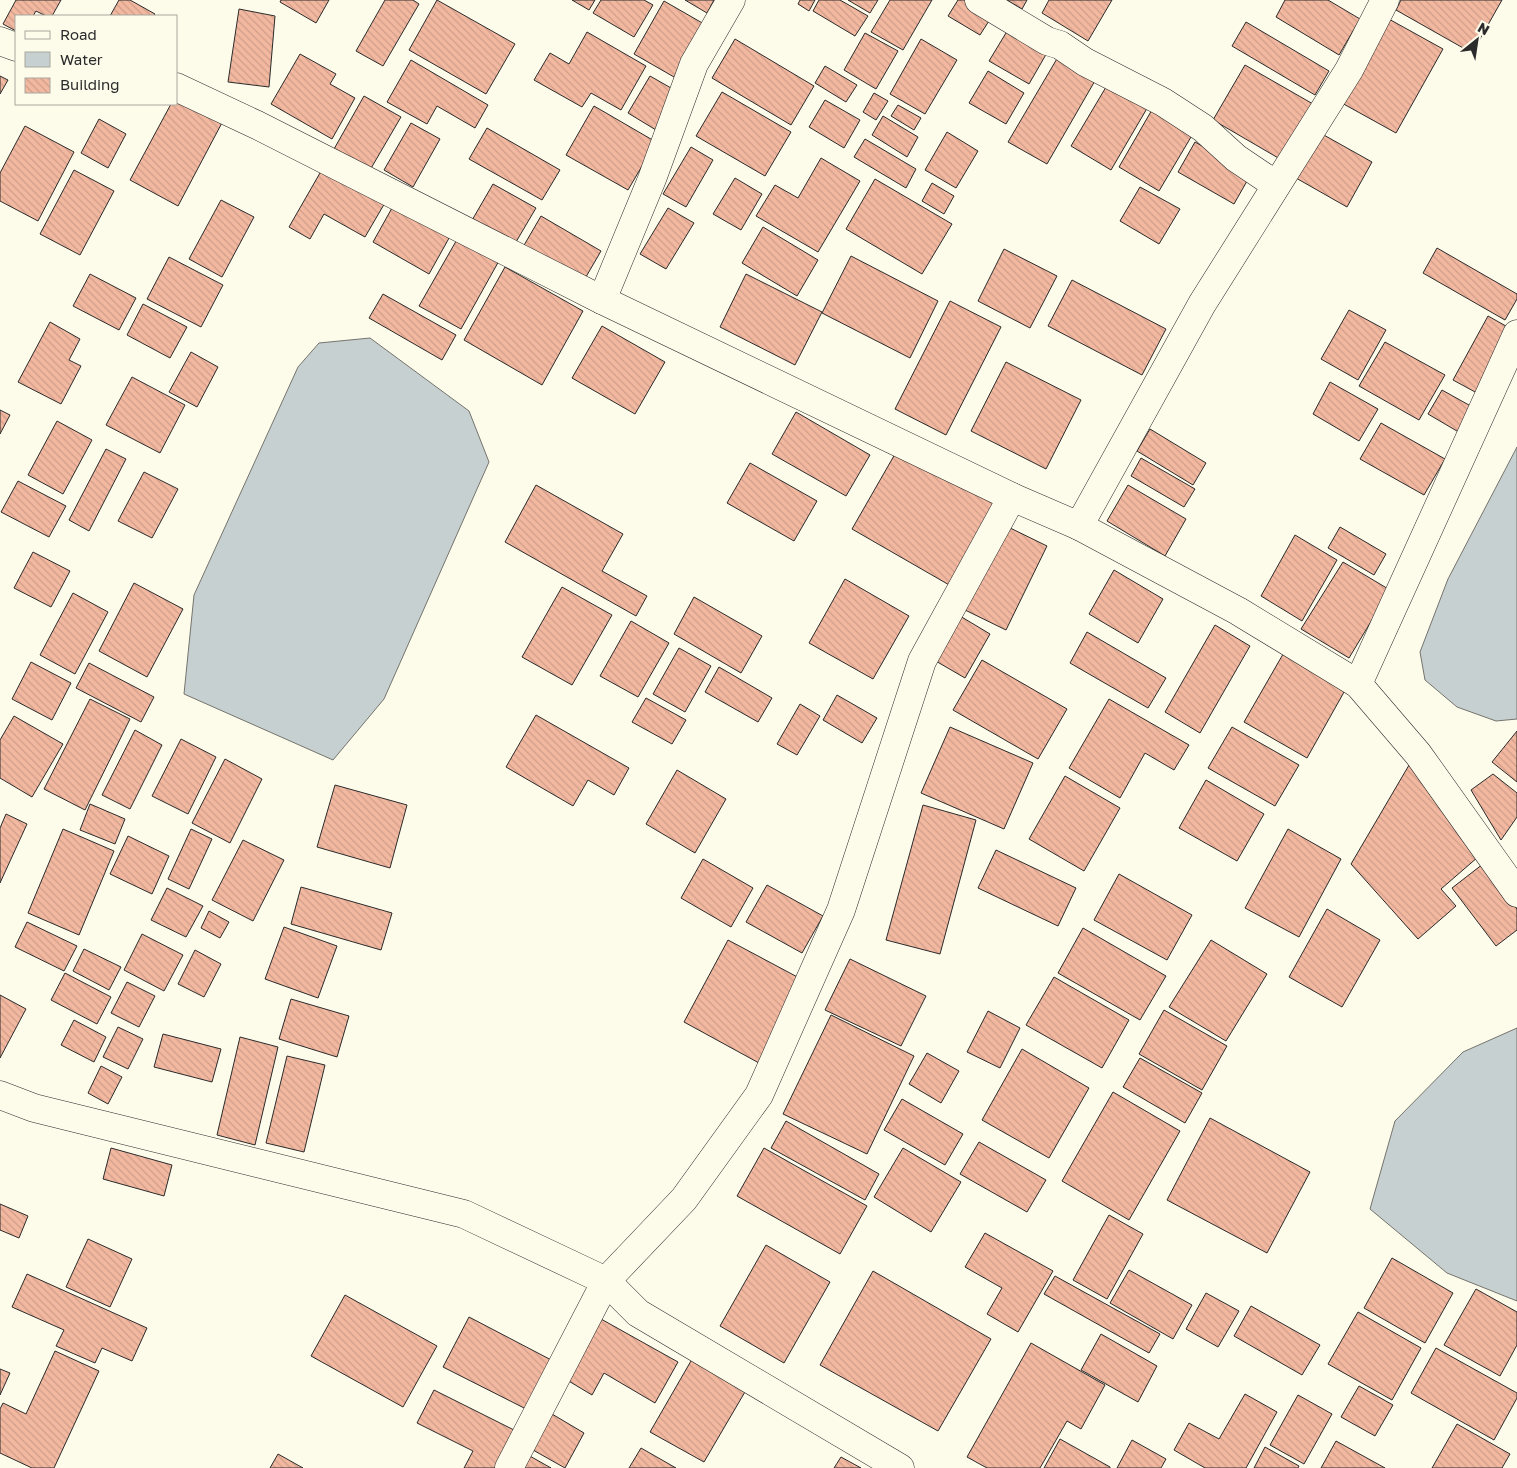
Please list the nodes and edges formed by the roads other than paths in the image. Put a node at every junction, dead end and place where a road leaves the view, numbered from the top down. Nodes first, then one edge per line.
1 (731, 0) edge
2 (979, 0) edge
3 (1385, 0) edge
4 (0, 41) edge
5 (15, 47) edge
6 (178, 88) edge
7 (1276, 185) junction
8 (602, 300) junction
9 (1517, 334) edge
10 (1012, 497) junction
11 (1079, 526) junction
12 (1358, 684) junction
13 (1517, 893) edge
14 (0, 1095) edge
15 (606, 1281) junction
16 (509, 1468) edge
17 (900, 1468) edge

1 - 8 street
2 - 7 street
3 - 7 street
4 - 5 street
6 - 8 street
7 - 11 street
8 - 10 street
9 - 12 street
10 - 11 street
10 - 15 street
11 - 12 street
12 - 13 street
14 - 15 street
15 - 16 street
15 - 17 street

